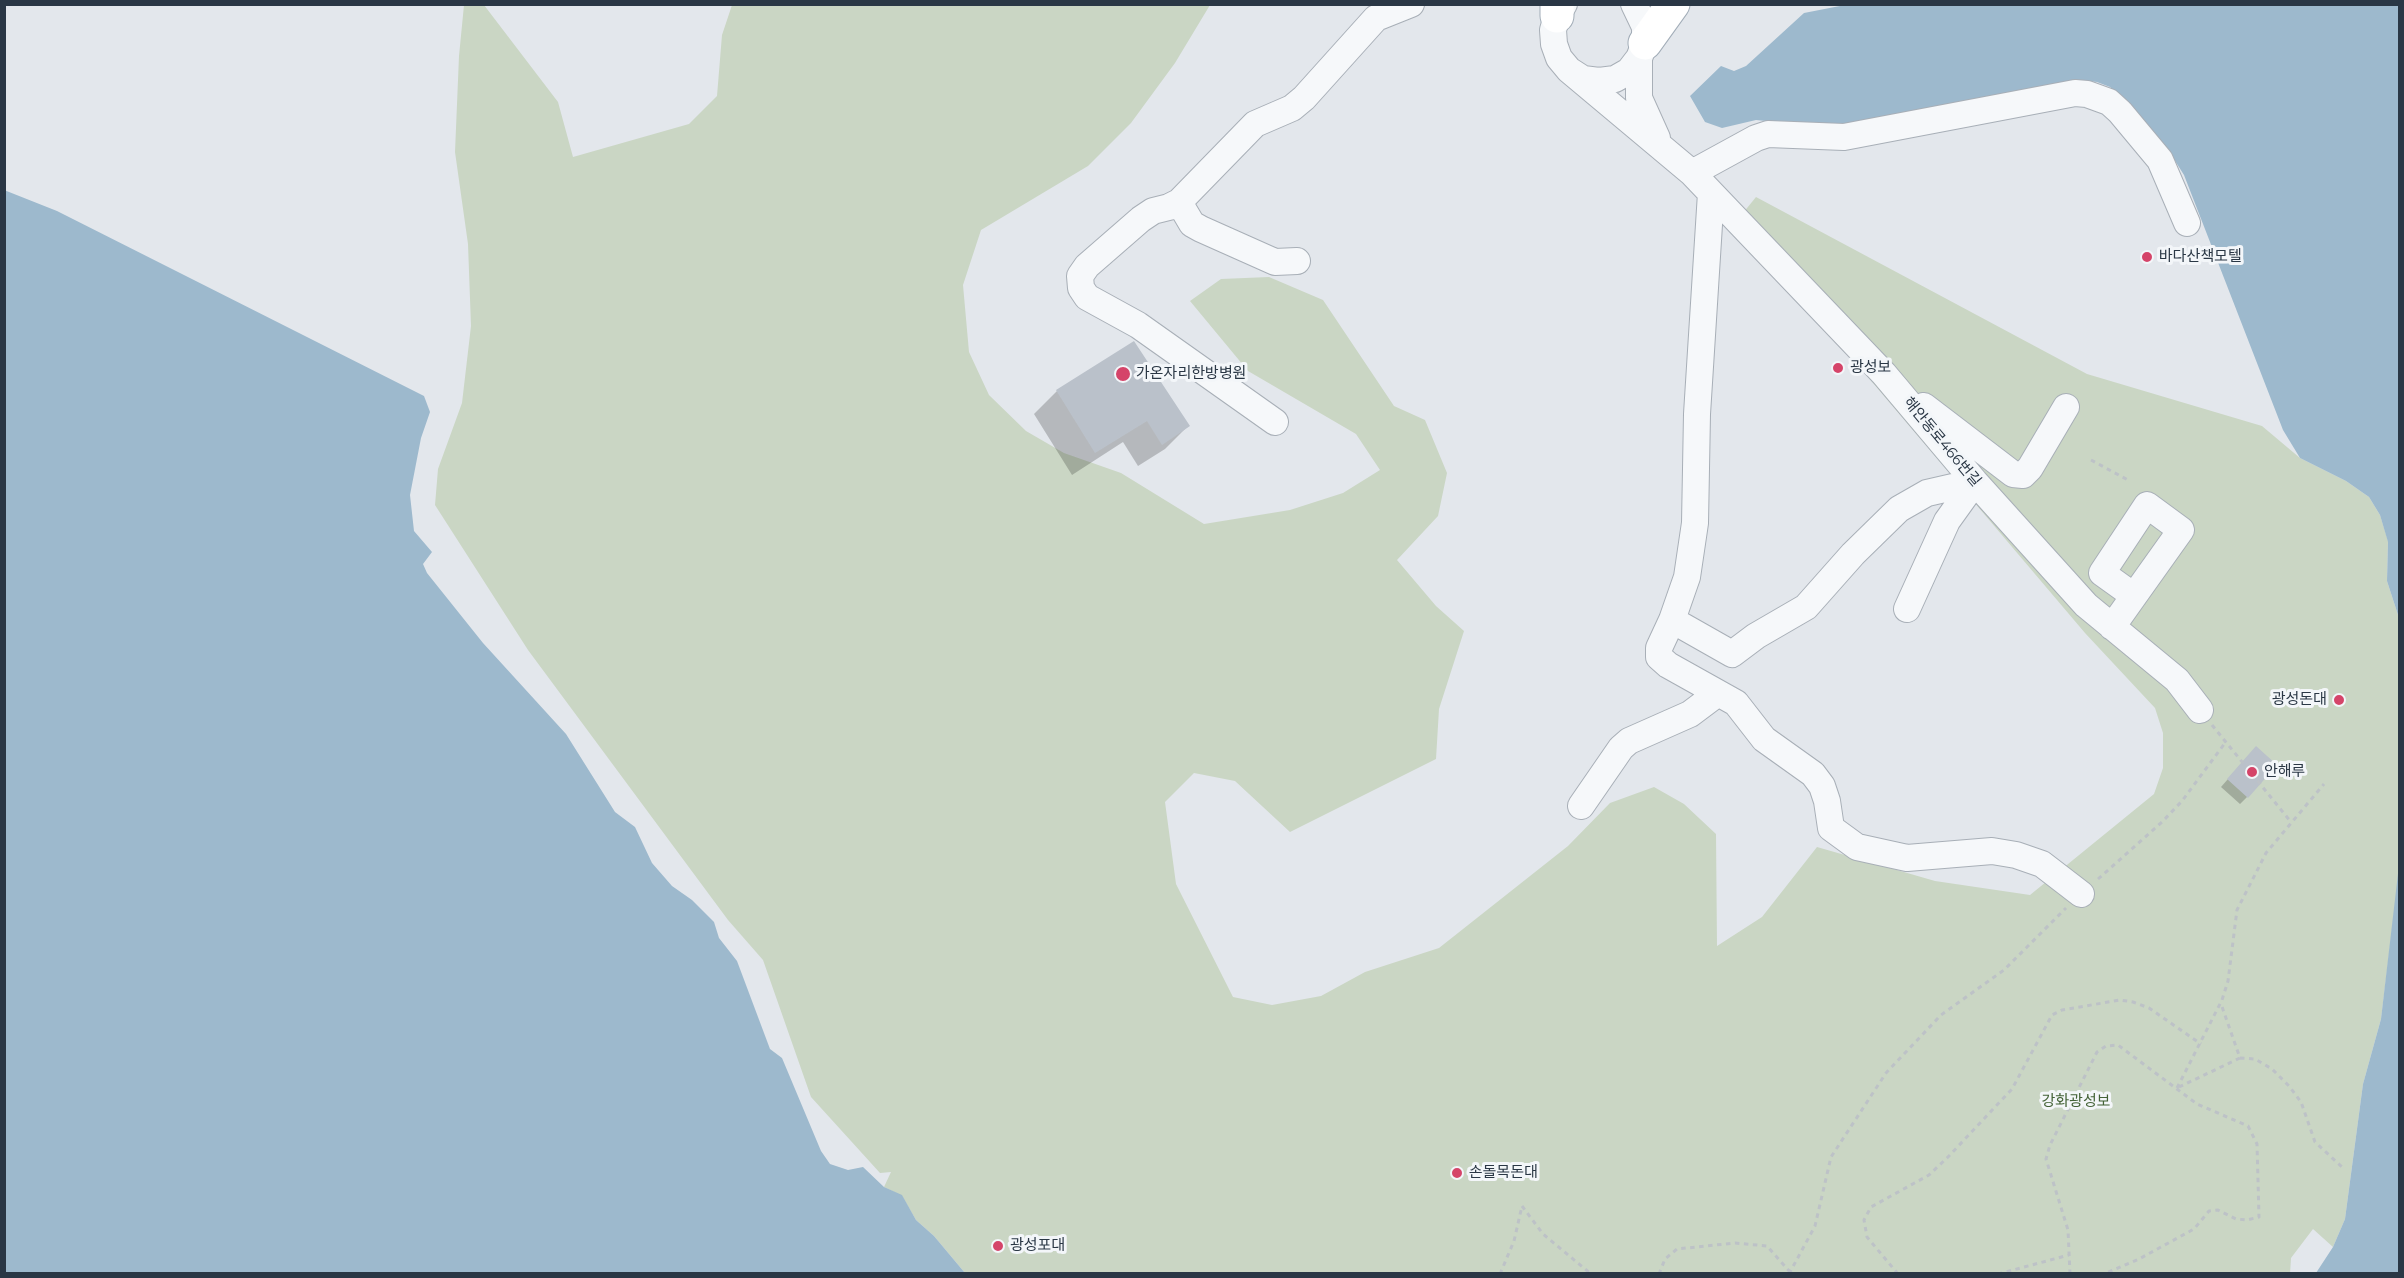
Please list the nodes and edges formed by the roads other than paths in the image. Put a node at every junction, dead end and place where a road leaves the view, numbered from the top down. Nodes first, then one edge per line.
1 (1411, 4) edge
2 (1634, 4) edge
3 (1673, 4) edge
4 (1559, 8) edge
5 (1642, 51) junction
6 (1569, 70) junction
7 (1661, 146) junction
8 (1692, 173) junction
9 (1711, 193) junction
10 (1179, 202) junction
11 (2187, 223) dead end
12 (1297, 261) dead end
13 (1884, 374) junction
14 (2066, 407) dead end
15 (1275, 422) dead end
16 (1975, 482) junction
17 (2134, 596) dead end
18 (1907, 609) dead end
19 (1672, 620) junction
20 (2112, 627) junction
21 (1718, 693) junction
22 (2200, 710) road end
23 (1581, 806) dead end
24 (2080, 894) road end

1 - 10 street
2 - 5 street
3 - 5 main road
4 - 6 street
5 - 6 street
5 - 7 street
6 - 7 street, 해안동로466번길
7 - 8 street, 해안동로466번길
8 - 9 street, 해안동로466번길
8 - 11 street
9 - 13 street, 해안동로466번길
9 - 19 street
10 - 12 street
10 - 15 street
13 - 14 street
13 - 16 street, 해안동로466번길
16 - 18 street
16 - 19 street
16 - 20 street, 해안동로466번길
17 - 20 street
19 - 21 street
20 - 22 street, 해안동로466번길
21 - 23 street
21 - 24 street

